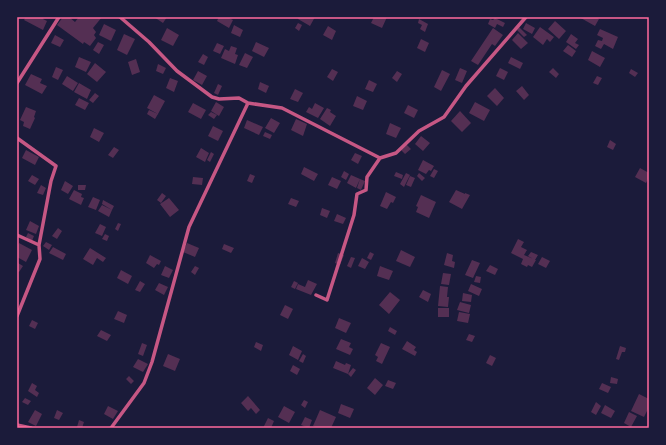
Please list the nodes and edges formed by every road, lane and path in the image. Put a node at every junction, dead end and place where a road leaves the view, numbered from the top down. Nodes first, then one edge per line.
1 (59, 17) edge
2 (120, 17) edge
3 (526, 17) edge
4 (17, 83) edge
5 (248, 103) junction
6 (17, 138) edge
7 (380, 158) junction
8 (17, 235) edge
9 (39, 245) junction
10 (316, 295) dead end
11 (17, 316) edge
12 (17, 425) edge
13 (31, 428) edge
14 (111, 428) edge

1 - 4 street
2 - 5 street
3 - 7 street
5 - 7 street
5 - 14 street
6 - 9 street
7 - 10 street
8 - 9 street
9 - 11 street
12 - 13 street

